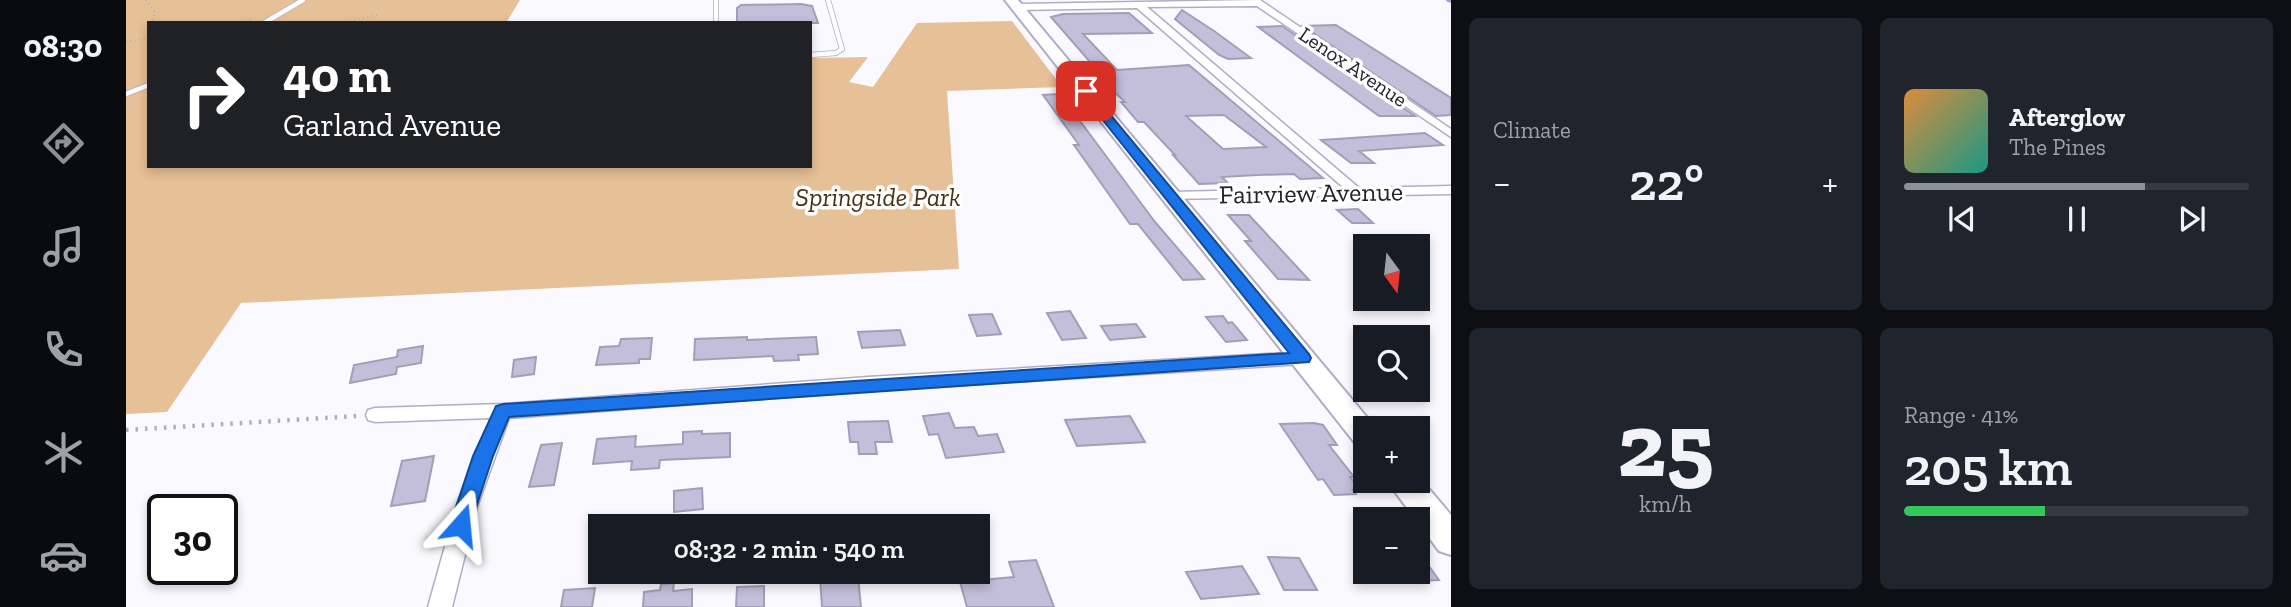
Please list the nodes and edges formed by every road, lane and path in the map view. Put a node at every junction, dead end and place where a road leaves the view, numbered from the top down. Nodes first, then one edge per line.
1 (146, 0) edge
2 (303, 0) edge
3 (716, 0) edge
4 (828, 0) edge
5 (1256, 1) edge
6 (1014, 4) edge
7 (1139, 5) junction
8 (377, 15) dead end
9 (153, 21) edge
10 (267, 21) edge
11 (350, 21) edge
12 (716, 21) edge
13 (147, 37) edge
14 (126, 42) edge
15 (812, 55) edge
16 (147, 86) edge
17 (126, 93) edge
18 (1451, 134) edge
19 (1451, 190) edge
20 (1357, 193) junction
21 (1171, 196) junction
22 (1303, 358) junction
23 (503, 411) junction
24 (375, 415) joint
25 (1353, 420) edge
26 (126, 430) edge
27 (1413, 493) edge
28 (1451, 540) edge
29 (440, 607) edge

1 - 9 path
2 - 10 lane
3 - 12 lane
4 - 15 lane
5 - 7 street
5 - 18 street, Lenox Avenue
6 - 7 street
6 - 21 main road
7 - 20 street
8 - 11 path
13 - 14 path
16 - 17 lane
19 - 20 street, Fairview Avenue
20 - 21 street, Fairview Avenue
21 - 22 main road
22 - 23 street
22 - 25 main road
23 - 24 street
23 - 29 street
24 - 26 path
27 - 28 main road

